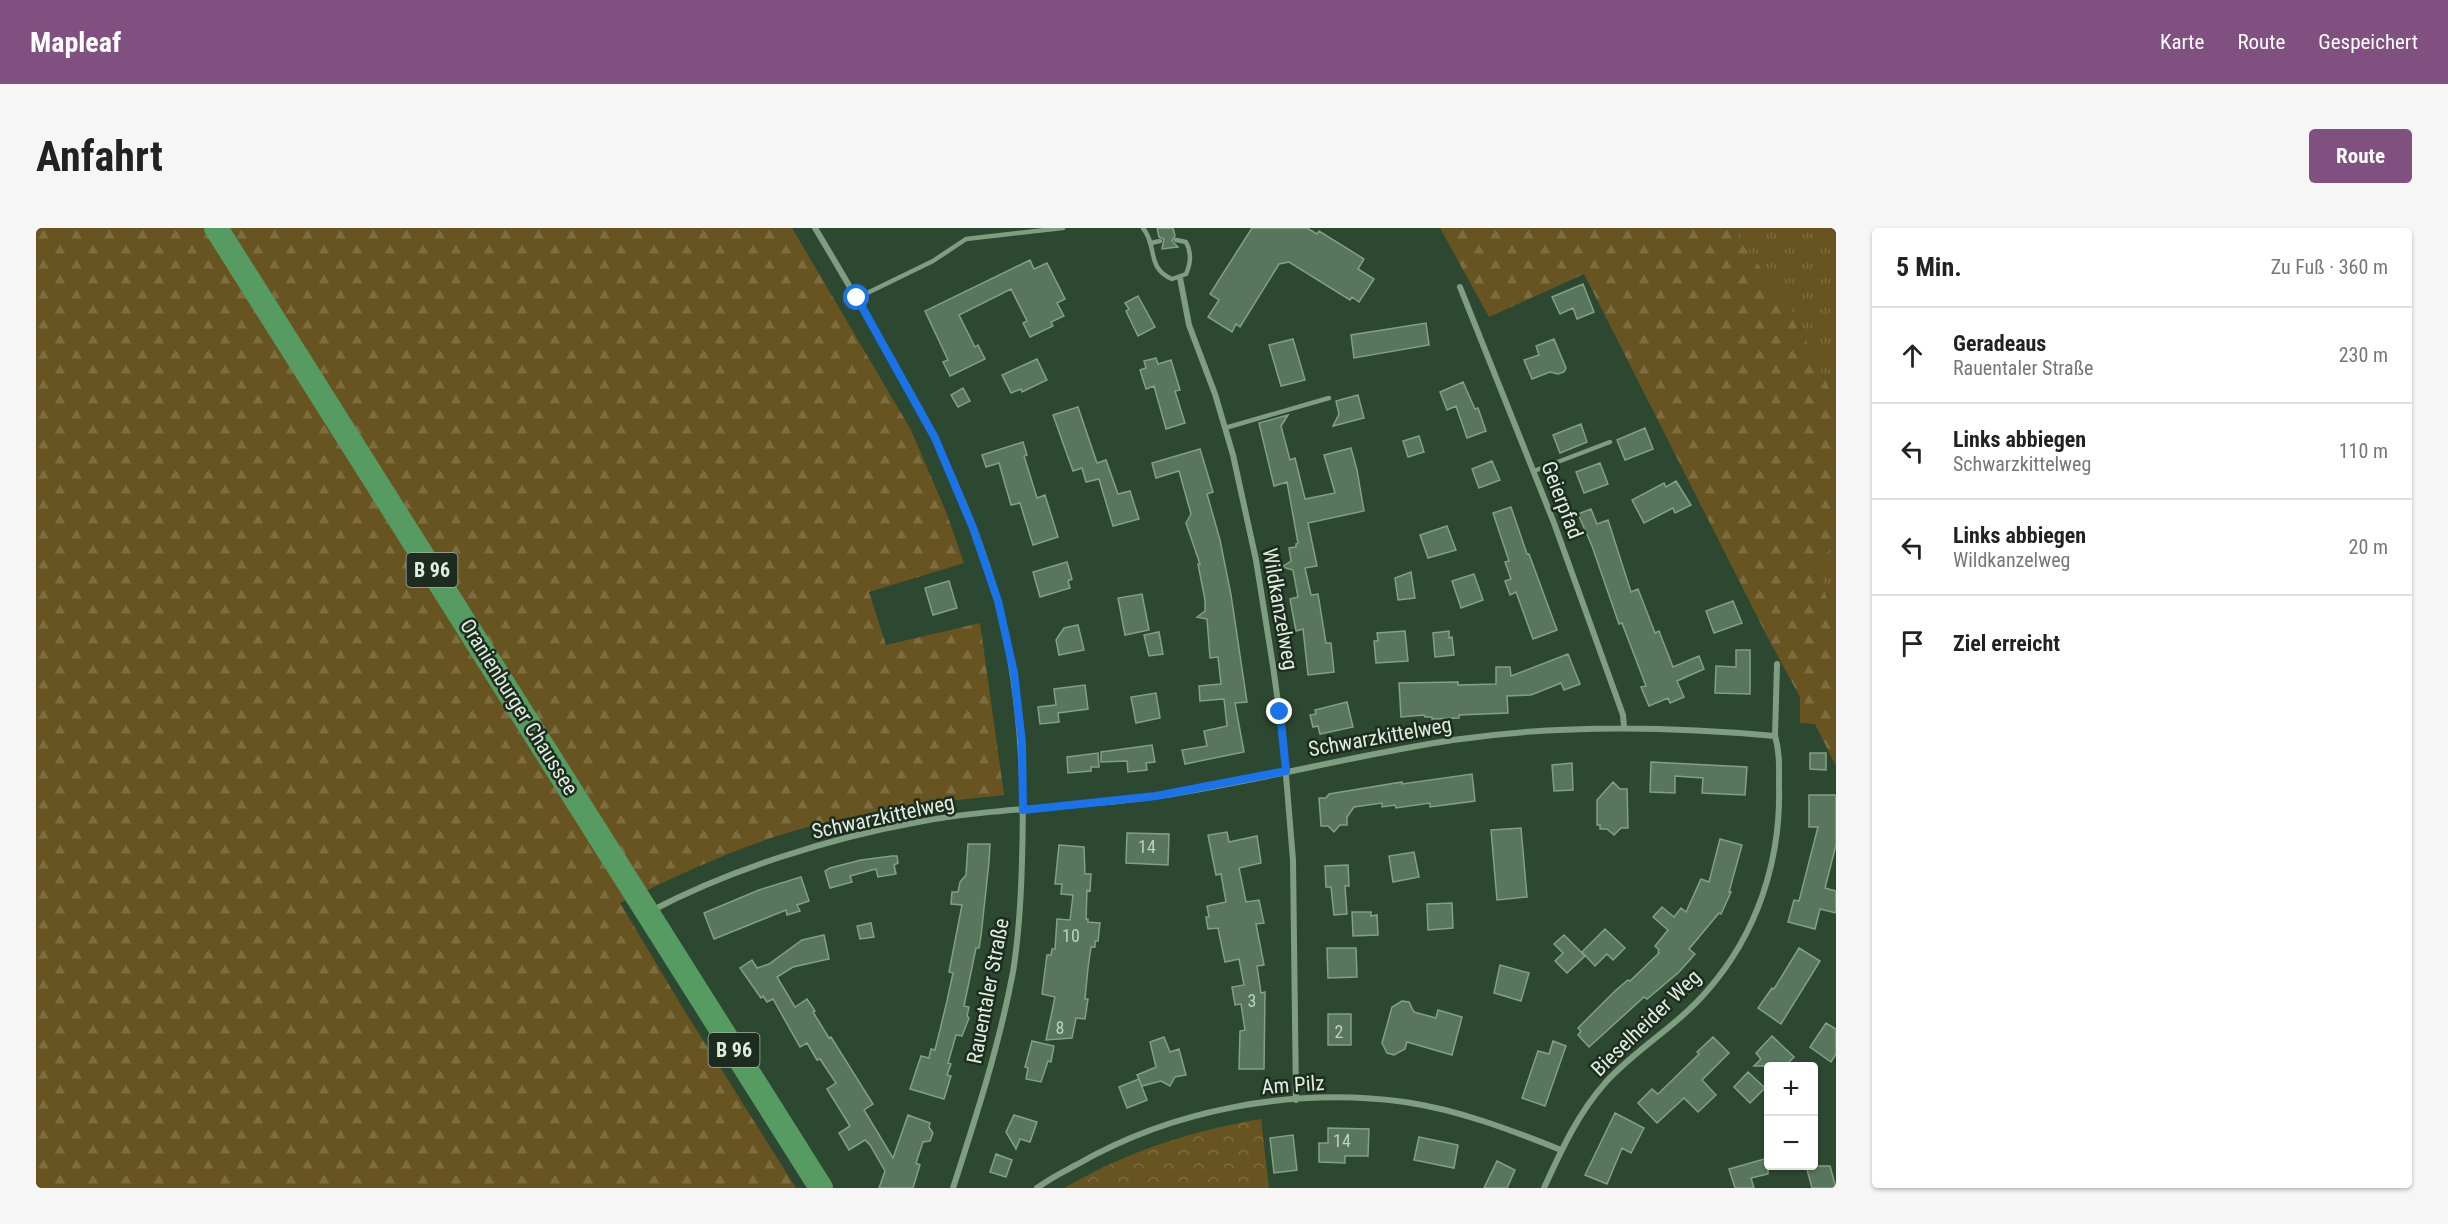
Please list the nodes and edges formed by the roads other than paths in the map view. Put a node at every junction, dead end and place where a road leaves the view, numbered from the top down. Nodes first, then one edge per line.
1 (216, 228) edge
2 (815, 228) edge
3 (1063, 228) edge
4 (1143, 228) edge
5 (1176, 240) dead end
6 (1160, 241) dead end
7 (1151, 243) junction
8 (1180, 278) junction
9 (1460, 287) dead end
10 (857, 298) junction
11 (1329, 398) dead end
12 (1225, 428) junction
13 (1610, 442) dead end
14 (1534, 471) junction
15 (1777, 664) dead end
16 (1624, 727) junction
17 (1776, 737) junction
18 (1286, 771) junction
19 (1023, 810) junction
20 (648, 912) junction
21 (1296, 1100) junction
22 (1561, 1150) junction
23 (821, 1188) edge
24 (953, 1188) edge
25 (1037, 1188) edge
26 (1544, 1188) edge

1 - 20 main road, Oranienburger Chaussee / B 96
2 - 10 street, Rauentaler Straße
3 - 10 lane
4 - 7 lane
5 - 8 lane
6 - 7 lane
7 - 8 lane
8 - 12 street, Wildkanzelweg
9 - 14 street, Geierpfad
10 - 19 street, Rauentaler Straße
11 - 12 lane
12 - 18 street, Wildkanzelweg
13 - 14 lane
14 - 16 street, Geierpfad
15 - 17 street, Bieselheider Weg
16 - 17 street, Schwarzkittelweg
16 - 18 street, Schwarzkittelweg
17 - 22 street, Bieselheider Weg
18 - 19 street, Schwarzkittelweg
18 - 21 street, Wildkanzelweg
19 - 20 street, Schwarzkittelweg
19 - 24 street, Rauentaler Straße
20 - 23 main road, Oranienburger Chaussee / B 96
21 - 22 street, Am Pilz
21 - 25 street, Am Pilz
22 - 26 street, Bieselheider Weg

